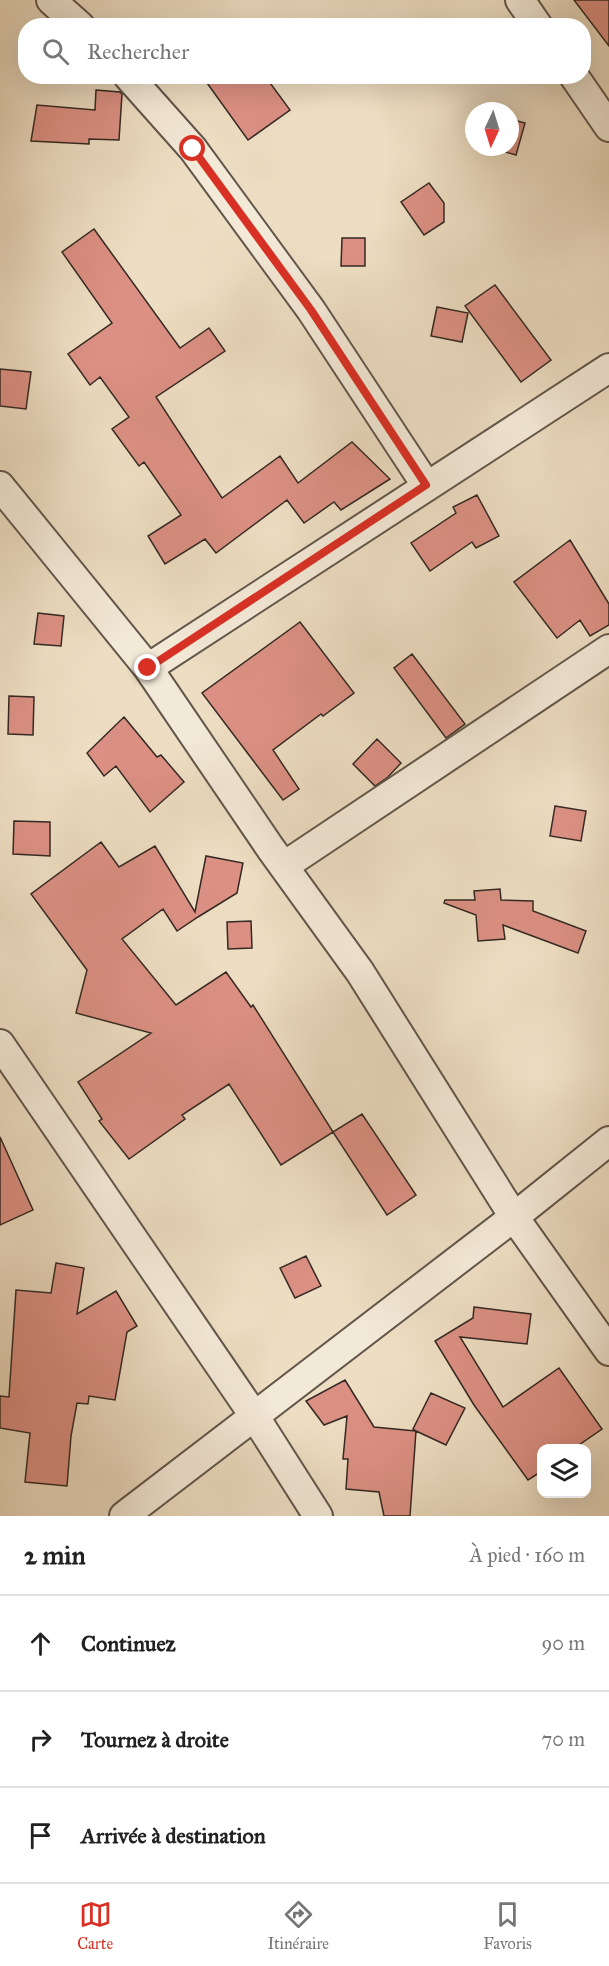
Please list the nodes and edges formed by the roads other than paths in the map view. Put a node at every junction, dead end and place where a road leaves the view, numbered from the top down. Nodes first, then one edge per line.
1 (51, 0) edge
2 (520, 0) edge
3 (71, 18) edge
4 (532, 18) edge
5 (135, 84) edge
6 (579, 84) edge
7 (609, 127) edge
8 (609, 368) edge
9 (426, 485) junction
10 (0, 486) edge
11 (609, 649) edge
12 (148, 668) junction
13 (284, 866) junction
14 (0, 1044) edge
15 (609, 1141) edge
16 (513, 1217) junction
17 (609, 1351) edge
18 (255, 1417) junction
19 (124, 1516) edge
20 (318, 1516) edge

1 - 3 street
2 - 4 street
5 - 9 street
6 - 7 street
8 - 9 street
9 - 12 street
10 - 12 street
11 - 13 street
12 - 13 street
13 - 16 street
14 - 18 street
15 - 16 street
16 - 17 street
16 - 18 street
18 - 19 street
18 - 20 street

